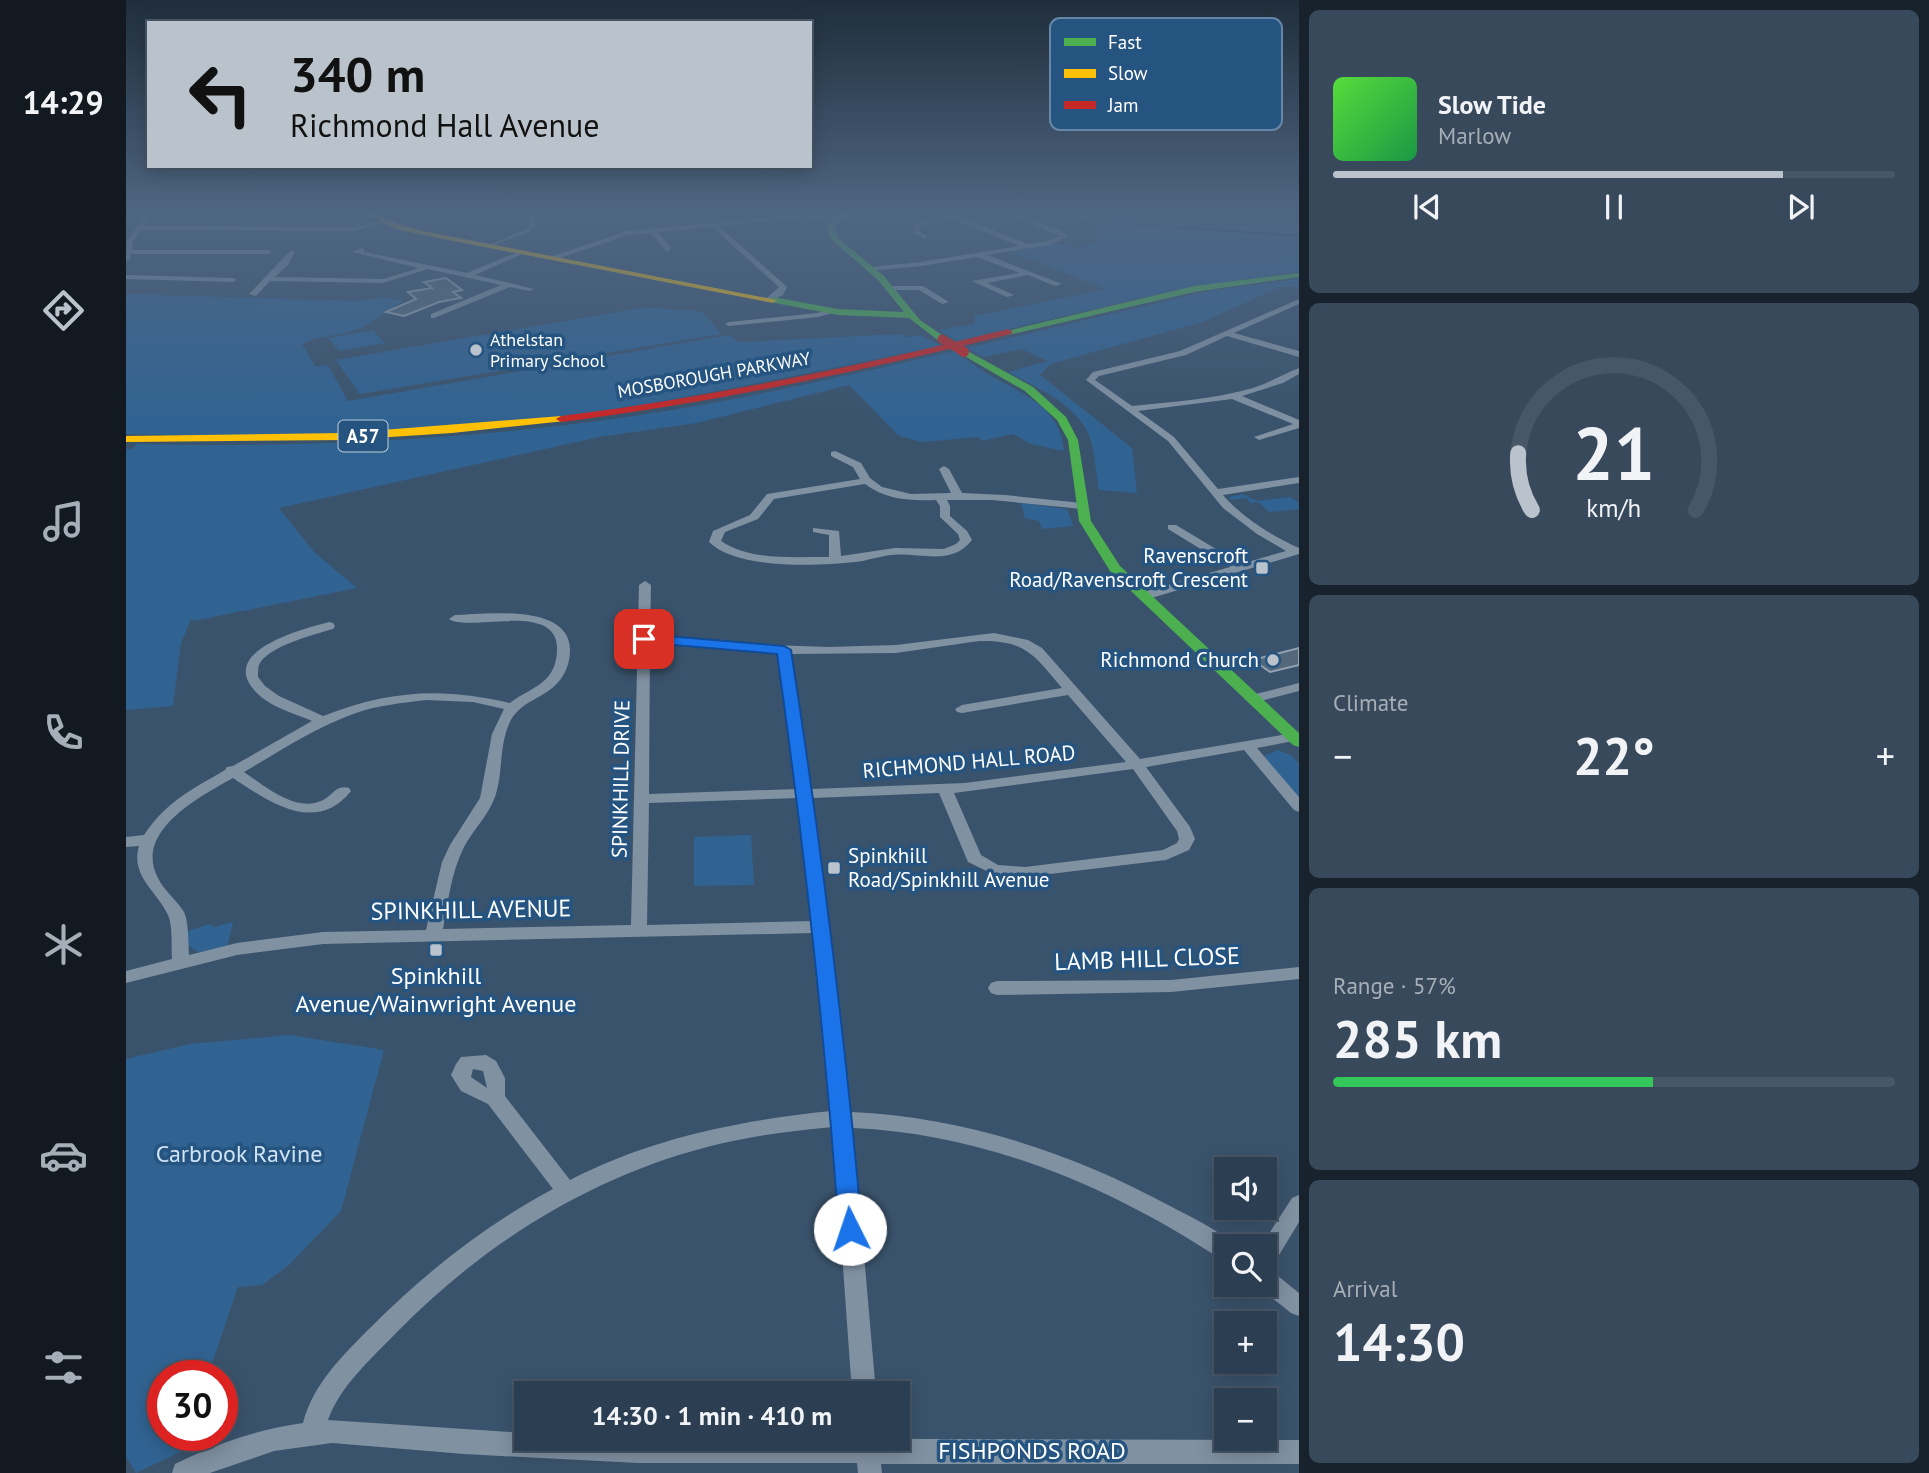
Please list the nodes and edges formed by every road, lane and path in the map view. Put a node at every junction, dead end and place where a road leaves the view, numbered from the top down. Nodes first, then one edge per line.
1 (264, 283) edge
2 (498, 283) edge
3 (686, 283) edge
4 (778, 283) edge
5 (884, 283) edge
6 (978, 283) edge
7 (1055, 283) edge
8 (1244, 283) edge
9 (1058, 284) dead end
10 (509, 285) junction
11 (889, 288) junction
12 (530, 289) dead end
13 (253, 294) dead end
14 (1010, 295) dead end
15 (770, 299) junction
16 (1299, 301) edge
17 (936, 303) dead end
18 (830, 311) junction
19 (911, 315) junction
20 (435, 316) dead end
21 (729, 324) dead end
22 (1227, 334) junction
23 (1299, 354) edge
24 (1299, 371) edge
25 (1233, 396) junction
26 (1129, 409) junction
27 (1299, 424) edge
28 (1259, 437) dead end
29 (126, 439) edge
30 (835, 454) dead end
31 (944, 468) dead end
32 (1299, 480) edge
33 (865, 481) junction
34 (1214, 492) junction
35 (958, 495) junction
36 (939, 496) junction
37 (1082, 506) junction
38 (1172, 527) dead end
39 (817, 530) dead end
40 (1297, 551) edge
41 (835, 560) junction
42 (1240, 568) junction
43 (646, 585) dead end
44 (1144, 596) junction
45 (454, 619) dead end
46 (329, 626) dead end
47 (644, 639) junction
48 (784, 650) junction
49 (1299, 687) edge
50 (1073, 690) junction
51 (1253, 699) junction
52 (512, 707) junction
53 (962, 709) dead end
54 (323, 721) junction
55 (1297, 739) edge
56 (1247, 744) junction
57 (1137, 765) junction
58 (232, 770) junction
59 (945, 789) junction
60 (344, 791) dead end
61 (804, 794) junction
62 (643, 799) junction
63 (1299, 807) edge
64 (149, 840) junction
65 (126, 842) edge
66 (821, 928) junction
67 (639, 931) junction
68 (433, 935) junction
69 (181, 962) junction
70 (1299, 973) edge
71 (126, 977) edge
72 (997, 988) dead end
73 (495, 1098) dead end
74 (842, 1119) junction
75 (566, 1190) junction
76 (1299, 1204) edge
77 (1277, 1239) edge
78 (1214, 1243) edge
79 (1277, 1289) edge
80 (1299, 1306) edge
81 (863, 1381) edge
82 (313, 1433) junction
83 (1299, 1451) edge
84 (869, 1454) edge
85 (184, 1473) edge

1 - 13 street
2 - 10 street
3 - 15 main road
4 - 15 street
5 - 11 main road
6 - 14 street
7 - 9 street
8 - 29 main road, MOSBOROUGH PARKWAY / A57
10 - 12 street
10 - 20 street
11 - 17 street
11 - 19 main road
15 - 18 main road
16 - 22 street
18 - 19 main road
18 - 21 street
19 - 37 main road, bridge
22 - 23 street
22 - 26 street
24 - 25 street
25 - 26 street
25 - 27 street
26 - 34 street
27 - 28 street
30 - 33 street
31 - 35 street
32 - 34 street
33 - 36 street
33 - 41 street
34 - 40 street
35 - 36 street
35 - 37 street
36 - 41 street
37 - 44 main road
38 - 42 street
39 - 41 street
40 - 42 street
42 - 44 street
43 - 47 street, SPINKHILL DRIVE
44 - 51 main road
45 - 52 street
46 - 54 street
47 - 48 street
47 - 62 street, SPINKHILL DRIVE
48 - 50 street
48 - 61 street
49 - 51 street
50 - 53 street
50 - 57 street
51 - 55 main road
52 - 54 street
52 - 68 street
54 - 58 street
55 - 56 street, RICHMOND HALL ROAD
56 - 57 street, RICHMOND HALL ROAD
56 - 63 street
57 - 59 street, RICHMOND HALL ROAD
57 - 59 street
58 - 60 street
58 - 64 street
59 - 61 street, RICHMOND HALL ROAD
61 - 62 street, RICHMOND HALL ROAD
61 - 66 street
62 - 67 street, SPINKHILL DRIVE
64 - 65 street
64 - 69 street
66 - 67 street, SPINKHILL AVENUE
66 - 74 street
67 - 68 street, SPINKHILL AVENUE
68 - 69 street, SPINKHILL AVENUE
69 - 71 street, SPINKHILL AVENUE
70 - 72 street, LAMB HILL CLOSE
73 - 75 street
74 - 75 street
74 - 78 street
74 - 81 street
75 - 82 street
76 - 77 street
79 - 80 street
82 - 84 street, FISHPONDS ROAD
82 - 85 street, FISHPONDS ROAD
83 - 84 street, FISHPONDS ROAD

